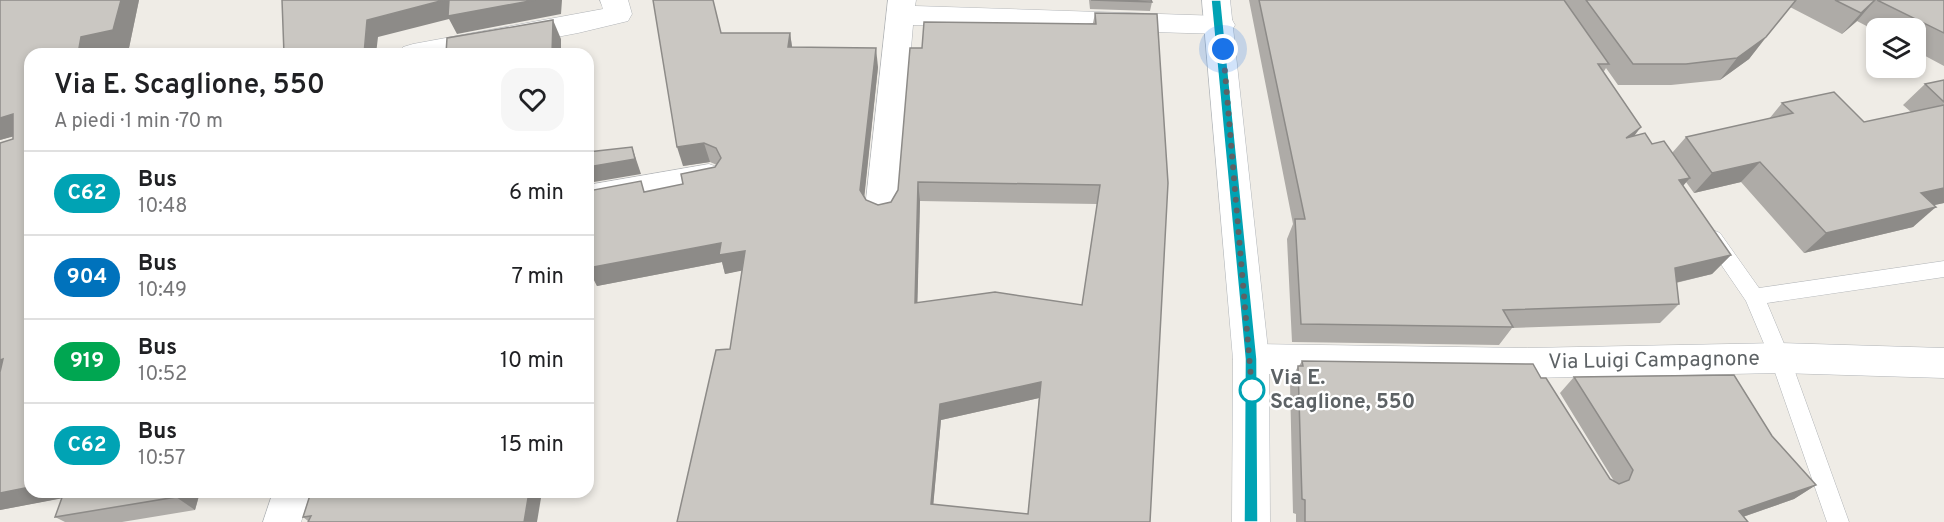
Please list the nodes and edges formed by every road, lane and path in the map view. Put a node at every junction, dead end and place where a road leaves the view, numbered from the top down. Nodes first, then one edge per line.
1 (614, 0) edge
2 (901, 8) edge
3 (1218, 13) edge
4 (453, 48) edge
5 (709, 176) edge
6 (594, 196) edge
7 (881, 209) edge
8 (1701, 221) edge
9 (1944, 269) edge
10 (1754, 297) junction
11 (1780, 358) junction
12 (1251, 359) junction
13 (1944, 363) edge
14 (290, 498) edge
15 (282, 522) edge
16 (1251, 522) edge
17 (1838, 522) edge

1 - 4 street
2 - 3 street
2 - 7 street
3 - 12 street
5 - 6 street
8 - 10 lane
9 - 10 lane
10 - 11 lane
11 - 12 street, Via Luigi Campagnone
11 - 13 street, Via Luigi Campagnone
11 - 17 lane, Via Luigi Campagnone
12 - 16 street
14 - 15 street

